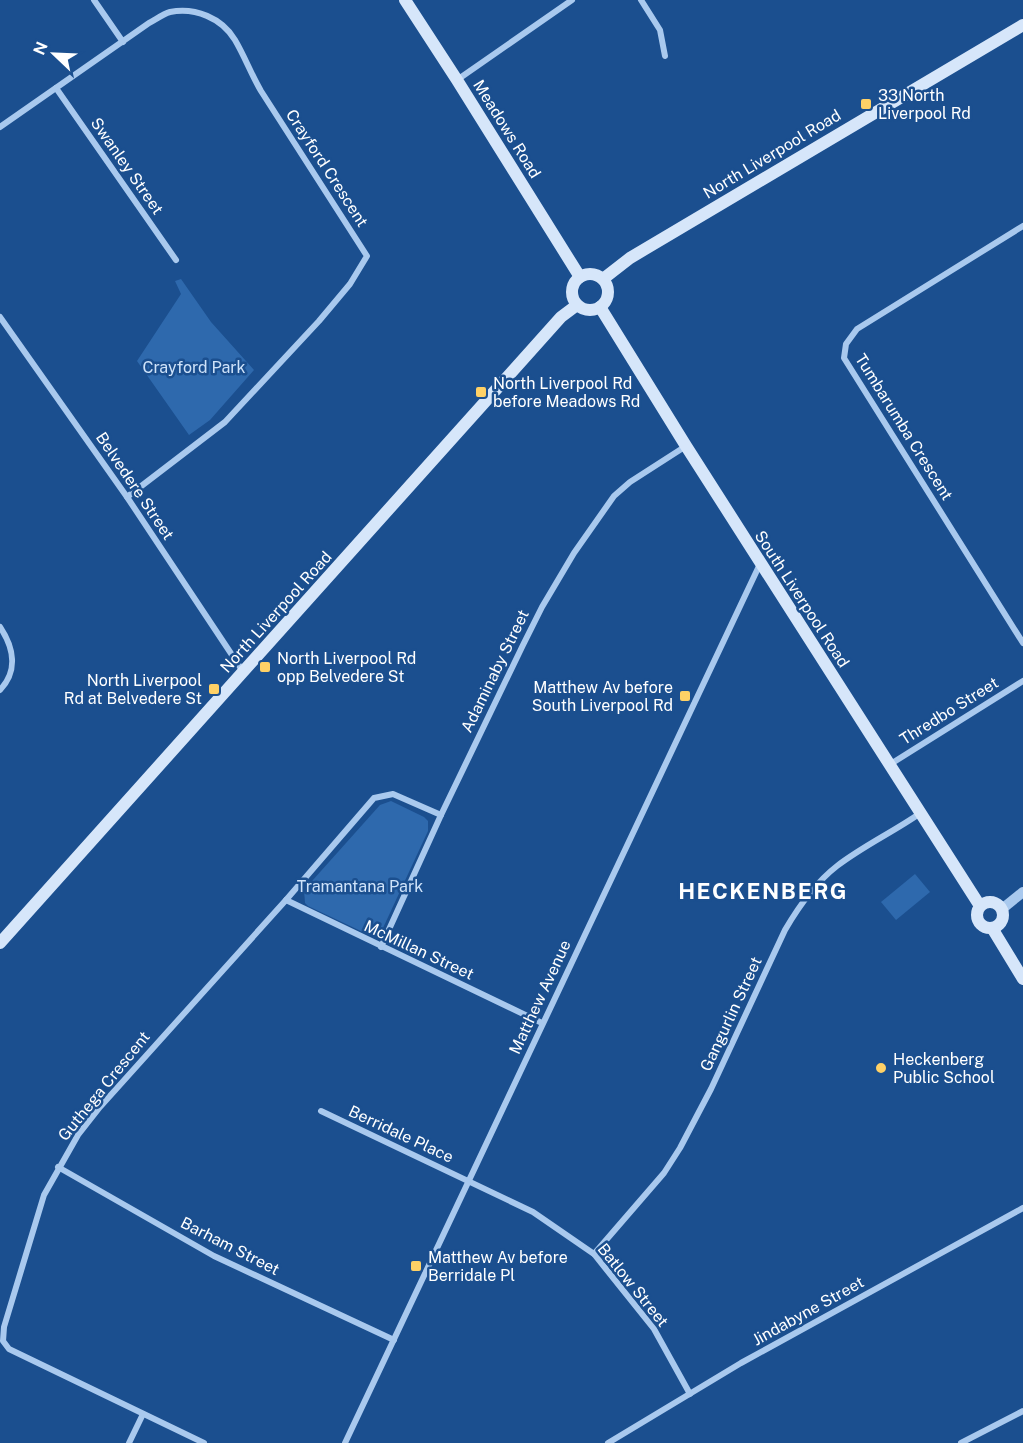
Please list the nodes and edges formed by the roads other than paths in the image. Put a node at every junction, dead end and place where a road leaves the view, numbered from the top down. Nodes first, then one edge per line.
1 (94, 0) edge
2 (405, 0) edge
3 (572, 0) edge
4 (641, 0) edge
5 (1023, 25) edge
6 (123, 42) junction
7 (665, 56) dead end
8 (457, 80) junction
9 (56, 88) junction
10 (0, 127) edge
11 (1023, 226) edge
12 (176, 260) dead end
13 (580, 277) junction
14 (603, 279) junction
15 (577, 305) junction
16 (600, 307) junction
17 (0, 317) edge
18 (3, 326) edge
19 (686, 446) junction
20 (127, 497) junction
21 (760, 564) junction
22 (0, 627) edge
23 (1023, 643) edge
24 (244, 673) junction
25 (1023, 681) edge
26 (0, 690) edge
27 (889, 765) junction
28 (441, 814) junction
29 (920, 814) junction
30 (1023, 892) edge
31 (286, 900) junction
32 (980, 906) junction
33 (1002, 909) junction
34 (992, 928) junction
35 (0, 943) edge
36 (381, 947) junction
37 (1023, 979) edge
38 (542, 1023) junction
39 (321, 1112) dead end
40 (58, 1167) junction
41 (469, 1181) junction
42 (1023, 1208) edge
43 (594, 1254) junction
44 (394, 1340) junction
45 (690, 1394) junction
46 (1023, 1411) edge
47 (143, 1414) junction
48 (129, 1443) edge
49 (204, 1443) edge
50 (345, 1443) edge
51 (608, 1443) edge
52 (961, 1443) edge

1 - 6 street
2 - 8 main road, Meadows Road
3 - 8 street
4 - 7 street
5 - 14 main road, North Liverpool Road
6 - 9 street, Crayford Crescent
6 - 20 street, Crayford Crescent
8 - 13 main road, Meadows Road
9 - 10 street, Crayford Crescent
9 - 12 street, Swanley Street
11 - 23 street, Tumbarumba Crescent
13 - 14 main road
13 - 15 main road
14 - 16 main road
15 - 16 main road
15 - 24 main road, North Liverpool Road
16 - 19 main road, South Liverpool Road
17 - 18 street, Belvedere Street
18 - 20 street, Belvedere Street
19 - 21 main road, South Liverpool Road
19 - 28 street, Adaminaby Street
20 - 24 street, Belvedere Street
21 - 27 main road, South Liverpool Road
21 - 38 street, Matthew Avenue
22 - 26 street
24 - 35 main road, North Liverpool Road
25 - 27 street, Thredbo Street
27 - 29 main road, South Liverpool Road
28 - 31 street, Guthega Crescent
28 - 36 street, Adaminaby Street
29 - 32 main road, South Liverpool Road
29 - 43 street, Gangurlin Street
30 - 33 street
31 - 36 street, McMillan Street
31 - 40 street, Guthega Crescent
32 - 33 main road
32 - 34 main road
33 - 34 main road
34 - 37 main road
36 - 38 street, McMillan Street
38 - 41 street, Matthew Avenue
39 - 41 street, Berridale Place
40 - 44 street, Barham Street
40 - 47 street, Guthega Crescent
41 - 43 street, Batlow Street
41 - 44 street, Matthew Avenue
42 - 45 street, Jindabyne Street
43 - 45 street, Batlow Street
44 - 50 street, Matthew Avenue
45 - 51 street, Jindabyne Street
46 - 52 street
47 - 48 street
47 - 49 street, Guthega Crescent

